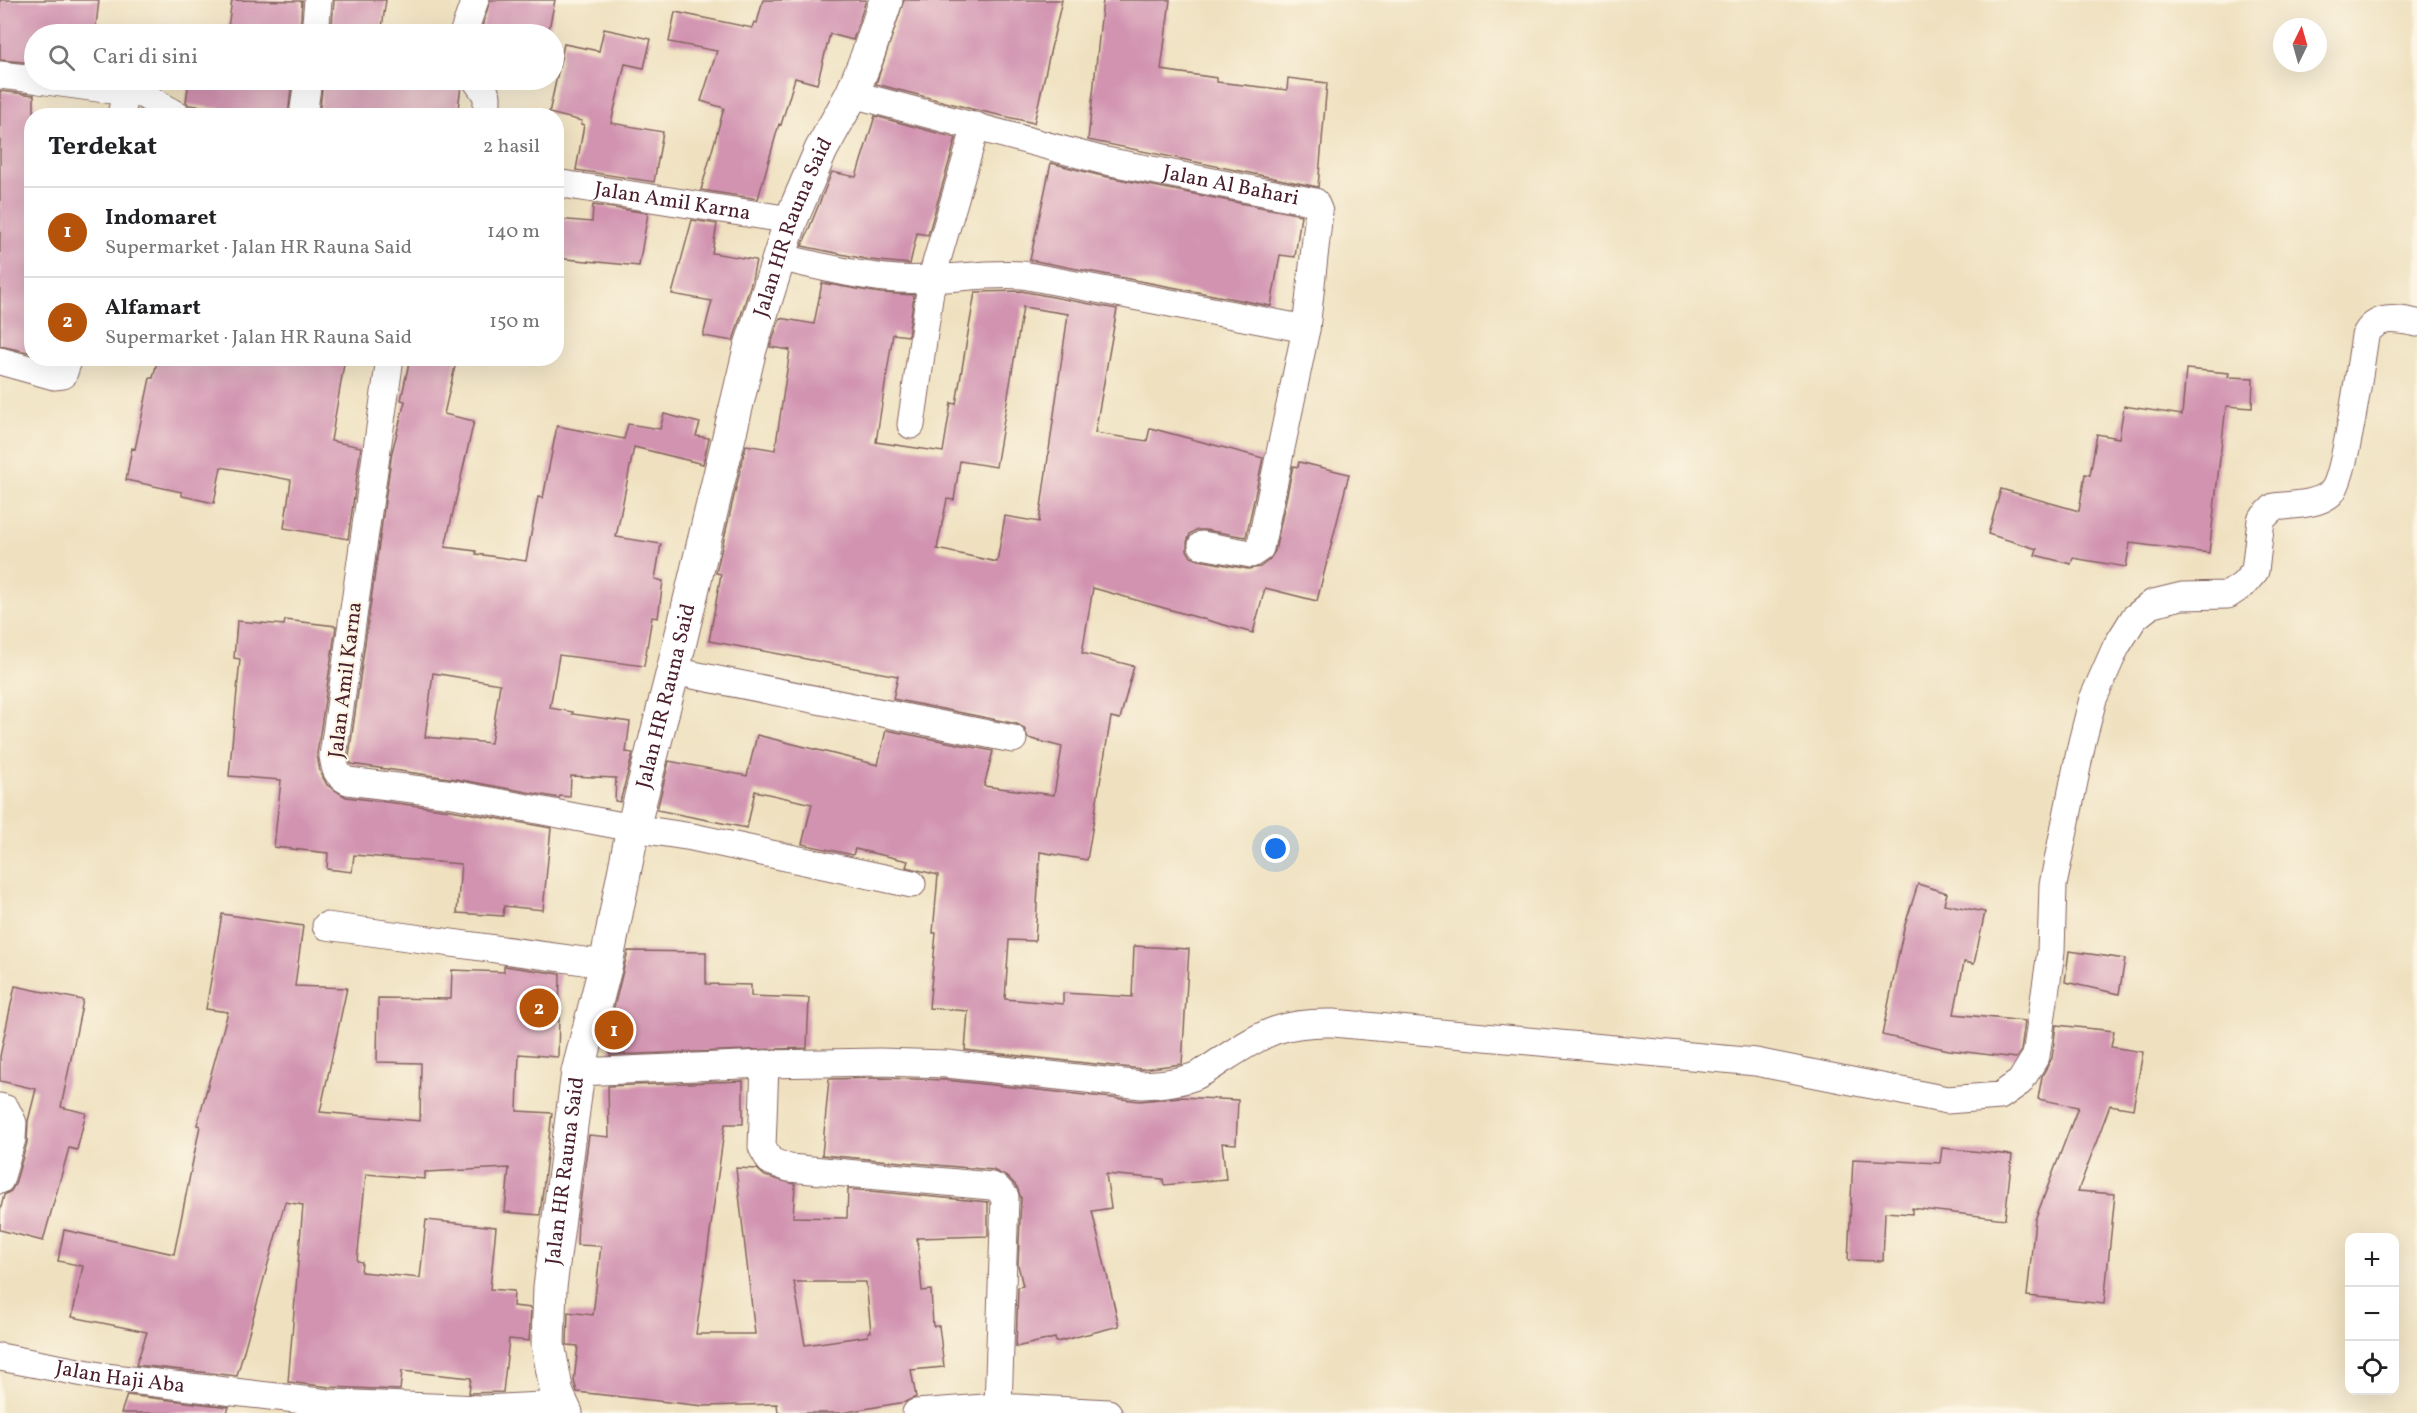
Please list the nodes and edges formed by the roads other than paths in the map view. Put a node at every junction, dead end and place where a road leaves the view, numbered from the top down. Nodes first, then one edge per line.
1 (318, 0) edge
2 (475, 0) edge
3 (886, 0) edge
4 (316, 24) edge
5 (467, 24) edge
6 (0, 75) edge
7 (24, 78) edge
8 (76, 90) edge
9 (307, 90) edge
10 (483, 90) edge
11 (852, 94) junction
12 (123, 103) edge
13 (165, 108) edge
14 (304, 108) edge
15 (487, 108) edge
16 (976, 126) junction
17 (564, 184) edge
18 (791, 220) junction
19 (778, 257) junction
20 (932, 278) junction
21 (2417, 323) edge
22 (1306, 329) junction
23 (0, 361) edge
24 (66, 366) edge
25 (389, 366) edge
26 (911, 425) dead end
27 (1202, 545) dead end
28 (673, 670) junction
29 (1013, 740) dead end
30 (633, 828) junction
31 (912, 884) dead end
32 (326, 926) dead end
33 (606, 964) junction
34 (765, 1064) junction
35 (578, 1072) junction
36 (0, 1107) edge
37 (0, 1180) edge
38 (0, 1357) edge
39 (999, 1407) junction
40 (564, 1409) edge
41 (923, 1413) edge
42 (1108, 1413) edge

1 - 4 street
2 - 5 street
3 - 11 main road, Jalan HR Rauna Said
6 - 7 street
8 - 12 street
9 - 14 street
10 - 15 street
11 - 16 street, Jalan Al Bahari
11 - 18 main road, Jalan HR Rauna Said
12 - 13 street
16 - 20 street
16 - 22 street, Jalan Al Bahari
17 - 18 street, Jalan Amil Karna
18 - 19 main road, Jalan HR Rauna Said
19 - 20 street
19 - 28 main road, Jalan HR Rauna Said
20 - 22 street
20 - 26 street
21 - 34 street
22 - 27 street, Jalan Al Bahari
23 - 24 street
25 - 30 street, Jalan Amil Karna
28 - 29 street
28 - 30 main road, Jalan HR Rauna Said
30 - 31 street
30 - 33 main road, Jalan HR Rauna Said
32 - 33 street
33 - 35 main road, Jalan HR Rauna Said
34 - 35 street
34 - 39 street
35 - 40 main road, Jalan HR Rauna Said
36 - 37 street
38 - 40 street, Jalan Haji Aba
39 - 41 street
39 - 42 street

